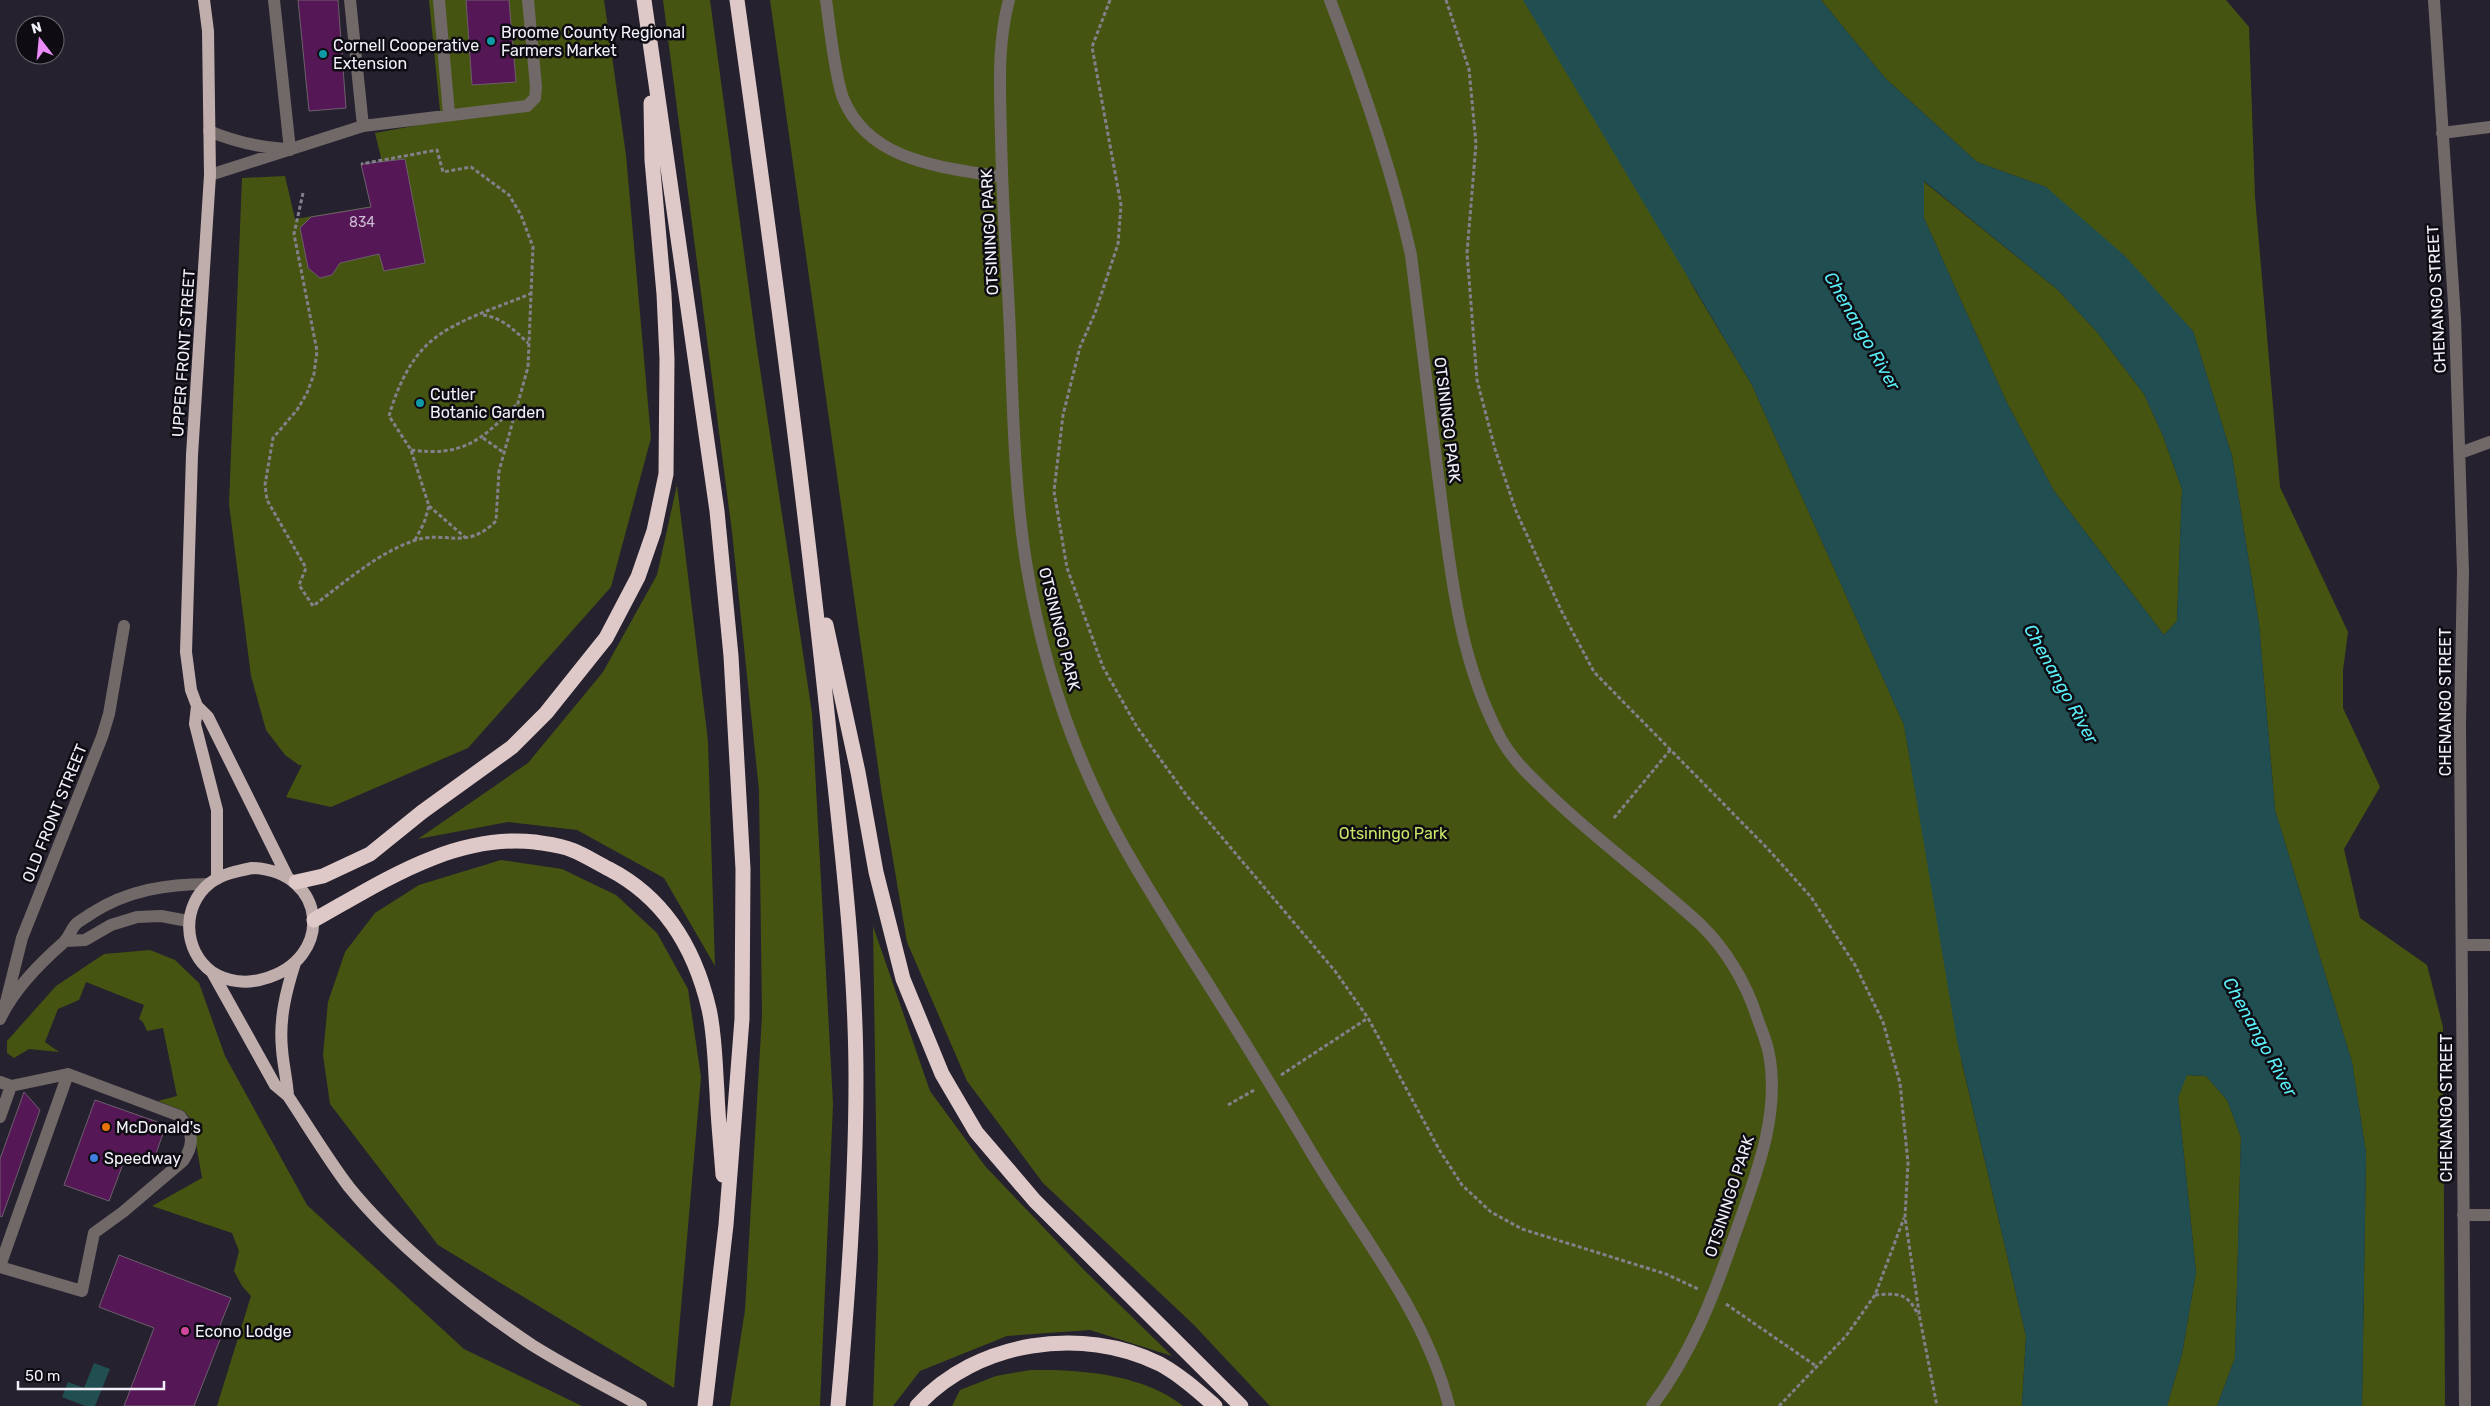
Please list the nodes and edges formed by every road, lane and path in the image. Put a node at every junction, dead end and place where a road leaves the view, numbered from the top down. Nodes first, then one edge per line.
1 (204, 0) edge
2 (274, 0) edge
3 (350, 0) edge
4 (439, 0) edge
5 (528, 0) edge
6 (644, 0) edge
7 (737, 0) edge
8 (826, 0) edge
9 (1009, 0) edge
10 (1110, 0) edge
11 (1330, 0) edge
12 (1446, 0) edge
13 (2434, 0) edge
14 (650, 39) junction
15 (449, 114) junction
16 (363, 126) junction
17 (2490, 127) edge
18 (209, 131) junction
19 (2442, 133) junction
20 (290, 150) junction
21 (361, 164) dead end
22 (210, 174) junction
23 (1002, 177) junction
24 (303, 193) dead end
25 (530, 294) junction
26 (482, 315) junction
27 (528, 343) junction
28 (517, 405) junction
29 (483, 438) junction
30 (2490, 442) edge
31 (411, 450) junction
32 (503, 452) junction
33 (2460, 453) junction
34 (429, 506) junction
35 (466, 538) junction
36 (415, 540) junction
37 (810, 553) junction
38 (124, 626) dead end
39 (197, 706) junction
40 (1671, 749) junction
41 (1614, 818) dead end
42 (292, 879) junction
43 (213, 882) junction
44 (314, 920) junction
45 (188, 921) junction
46 (65, 941) junction
47 (2462, 945) junction
48 (2490, 945) edge
49 (295, 963) junction
50 (212, 972) junction
51 (2, 1015) edge
52 (1368, 1018) junction
53 (68, 1074) junction
54 (1270, 1082) junction
55 (6, 1084) edge
56 (288, 1096) junction
57 (1228, 1104) dead end
58 (0, 1117) edge
59 (2463, 1215) junction
60 (2490, 1215) edge
61 (1905, 1217) junction
62 (726, 1225) junction
63 (0, 1267) edge
64 (1875, 1295) junction
65 (1713, 1296) junction
66 (1920, 1318) junction
67 (1816, 1366) junction
68 (641, 1406) edge
69 (705, 1406) edge
70 (838, 1406) edge
71 (917, 1406) edge
72 (1215, 1406) edge
73 (1241, 1406) edge
74 (1449, 1406) edge
75 (1652, 1406) edge
76 (1779, 1406) edge
77 (1937, 1406) edge
78 (2465, 1406) edge

1 - 18 main road, UPPER FRONT STREET
2 - 20 street
3 - 16 street
4 - 15 street
5 - 15 street
6 - 14 highway
7 - 37 highway
8 - 23 street
9 - 23 street, OTSININGO PARK
10 - 52 path
11 - 65 street, OTSININGO PARK
12 - 40 path
13 - 19 street, CHENANGO STREET
14 - 42 highway
14 - 62 highway
15 - 16 street
16 - 20 street
17 - 19 street
18 - 20 street
18 - 22 main road, UPPER FRONT STREET
19 - 33 street, CHENANGO STREET
20 - 22 street
21 - 25 path
22 - 39 main road, UPPER FRONT STREET
23 - 54 street, OTSININGO PARK
24 - 36 path
25 - 26 path
25 - 27 path
26 - 27 path
26 - 31 path
27 - 28 path
28 - 29 path
28 - 32 path
29 - 31 path
29 - 32 path
30 - 33 street
31 - 34 path
32 - 35 path
33 - 47 street, CHENANGO STREET
34 - 35 path
34 - 36 path
35 - 36 path
37 - 70 highway
37 - 73 highway
38 - 51 street, OLD FRONT STREET
39 - 42 main road, UPPER FRONT STREET
39 - 43 main road, UPPER FRONT STREET
40 - 41 path
40 - 61 path
42 - 43 main road
42 - 44 main road, UPPER FRONT STREET
43 - 45 main road
43 - 46 street, OLD FRONT STREET
44 - 49 main road, UPPER FRONT STREET
44 - 62 highway
45 - 46 street
45 - 50 main road, UPPER FRONT STREET
46 - 51 street, OLD FRONT STREET
47 - 48 street
47 - 59 street, CHENANGO STREET
49 - 50 main road, UPPER FRONT STREET
49 - 56 main road, UPPER FRONT STREET
50 - 56 main road, UPPER FRONT STREET
52 - 54 path
52 - 65 path
53 - 55 street
53 - 63 street
53 - 63 street
54 - 57 path
54 - 74 street, OTSININGO PARK
55 - 58 street
56 - 68 main road, UPPER FRONT STREET
59 - 60 street
59 - 78 street, CHENANGO STREET
61 - 64 path
61 - 66 path
62 - 69 highway
64 - 66 path
64 - 67 path
65 - 67 path
65 - 75 street, OTSININGO PARK
66 - 77 path
67 - 76 path
71 - 72 highway

